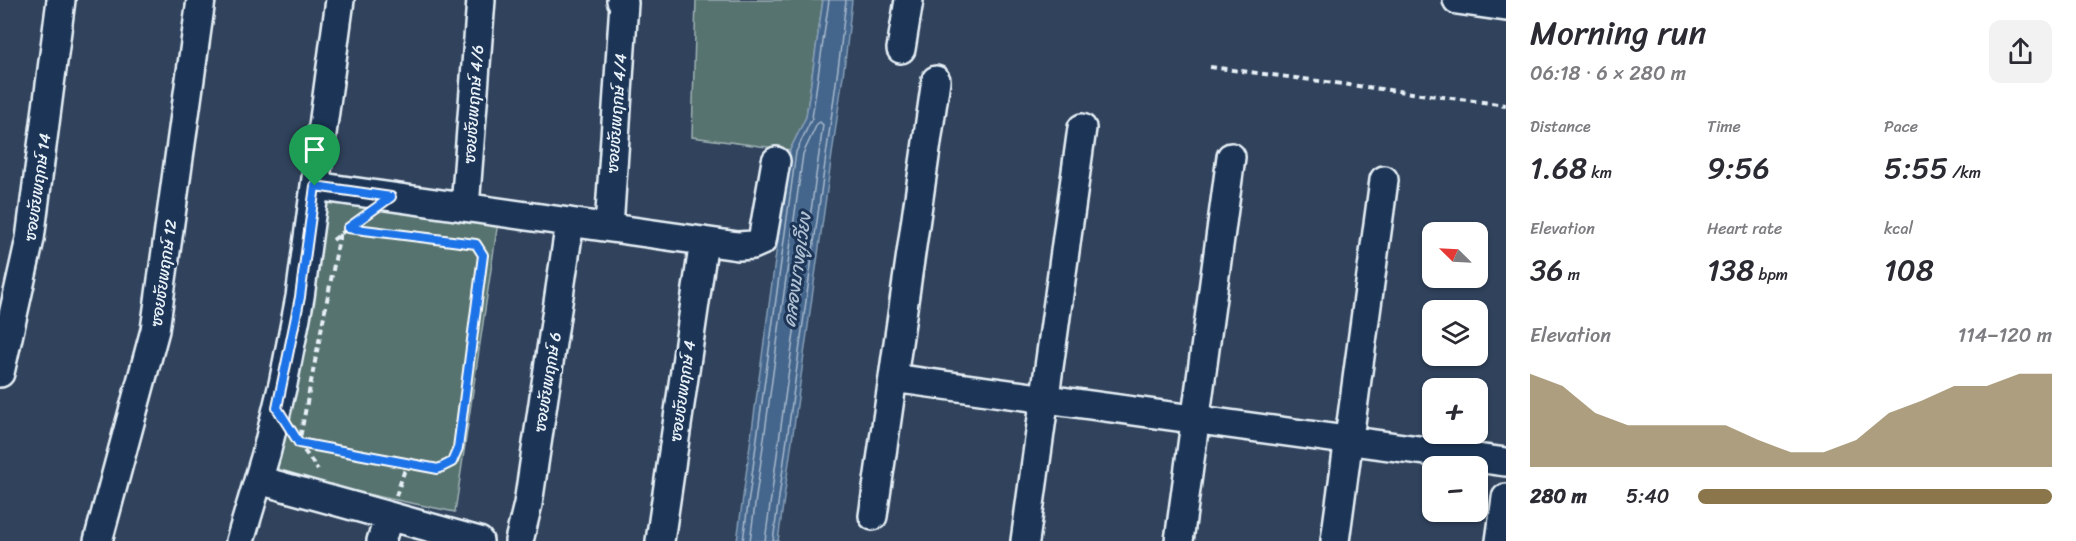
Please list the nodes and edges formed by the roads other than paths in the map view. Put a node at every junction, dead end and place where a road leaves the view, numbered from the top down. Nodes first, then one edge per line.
1 (61, 0) edge
2 (201, 0) edge
3 (340, 0) edge
4 (481, 0) edge
5 (621, 0) edge
6 (909, 0) edge
7 (1457, 0) edge
8 (1506, 7) edge
9 (901, 49) dead end
10 (936, 80) dead end
11 (1082, 128) dead end
12 (1231, 157) dead end
13 (776, 161) dead end
14 (1384, 180) dead end
15 (315, 186) junction
16 (465, 207) junction
17 (570, 222) junction
18 (609, 227) junction
19 (704, 240) junction
20 (0, 373) edge
21 (893, 378) junction
22 (1045, 399) junction
23 (1195, 420) junction
24 (1348, 441) junction
25 (1506, 462) edge
26 (259, 480) junction
27 (1506, 498) edge
28 (873, 516) dead end
29 (385, 529) edge
30 (98, 541) edge
31 (240, 541) edge
32 (479, 541) edge
33 (519, 541) edge
34 (660, 541) edge
35 (1025, 541) edge
36 (1179, 541) edge
37 (1335, 541) edge
38 (1500, 541) edge

1 - 20 street, ซอยชัยพฤกษ์ 14
2 - 30 street, ซอยชัยพฤกษ์ 12
3 - 15 street
4 - 16 street, ซอยชัยพฤกษ์ 4/6
5 - 18 street, ซอยชัยพฤกษ์ 4/4
6 - 9 street
7 - 8 street
10 - 21 street
11 - 22 street
12 - 23 street
13 - 19 street
14 - 24 street
15 - 16 street
15 - 26 street
16 - 17 street
17 - 18 street
17 - 33 street, ซอยชัยพฤกษ์ 6
18 - 19 street
19 - 34 street, ซอยชัยพฤกษ์ 4
21 - 22 street
21 - 28 street
22 - 23 street
22 - 35 street
23 - 24 street
23 - 36 street
24 - 25 street
24 - 37 street
26 - 29 street
26 - 31 street
27 - 38 street
29 - 32 street

